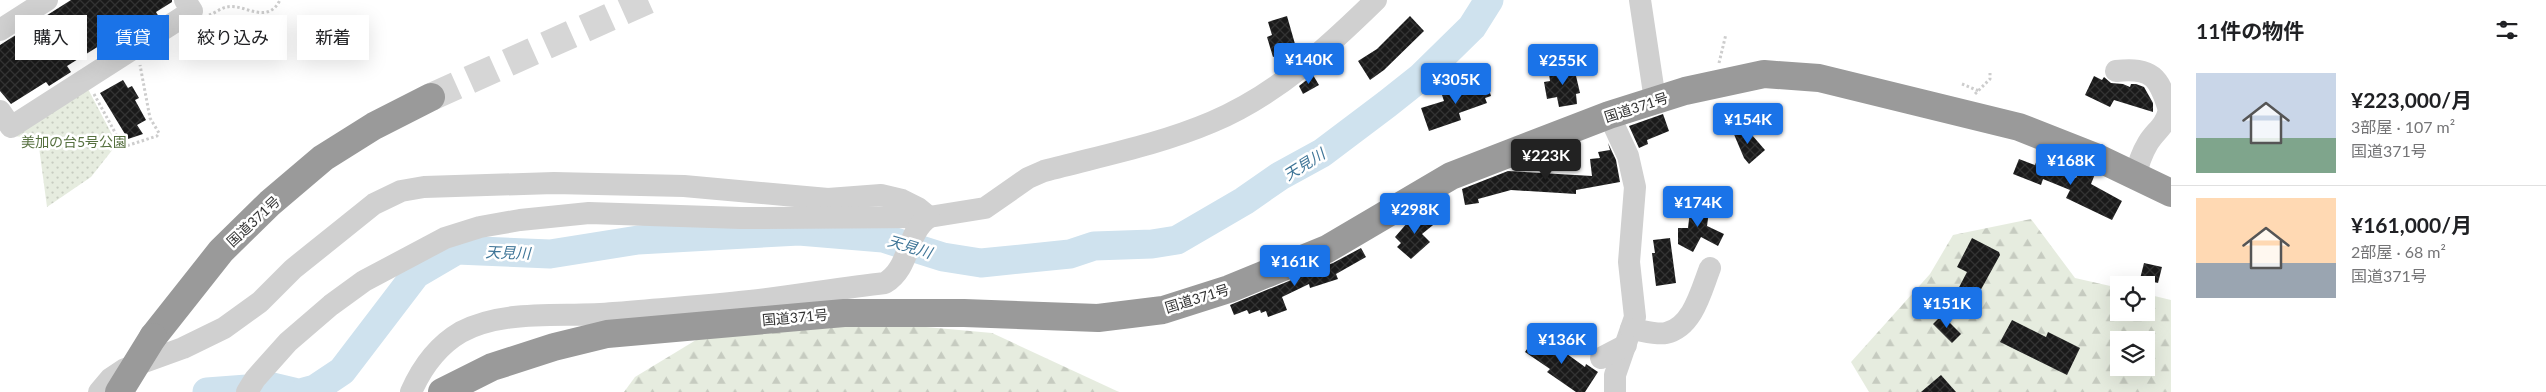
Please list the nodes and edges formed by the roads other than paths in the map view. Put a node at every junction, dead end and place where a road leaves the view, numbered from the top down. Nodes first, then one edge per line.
1 (48, 0) edge
2 (185, 0) edge
3 (1376, 0) edge
4 (1640, 0) edge
5 (0, 30) edge
6 (2116, 71) dead end
7 (431, 97) tunnel mouth
8 (1655, 100) junction
9 (0, 111) edge
10 (1609, 115) junction
11 (2136, 176) junction
12 (2171, 193) edge
13 (923, 222) junction
14 (1710, 268) dead end
15 (1629, 337) junction
16 (1601, 358) dead end
17 (251, 385) edge
18 (100, 392) edge
19 (119, 392) edge
20 (411, 392) edge
21 (442, 392) edge
22 (1615, 392) edge

1 - 5 street
2 - 9 street
3 - 13 street
4 - 8 street
6 - 11 street
7 - 19 highway, 国道371号, bridge
8 - 10 highway, 国道371号
8 - 11 highway, 国道371号
10 - 15 street
10 - 21 highway, 国道371号
11 - 12 highway, 国道371号
13 - 17 street
13 - 18 street
13 - 20 street
14 - 15 street
15 - 16 street
15 - 22 street

